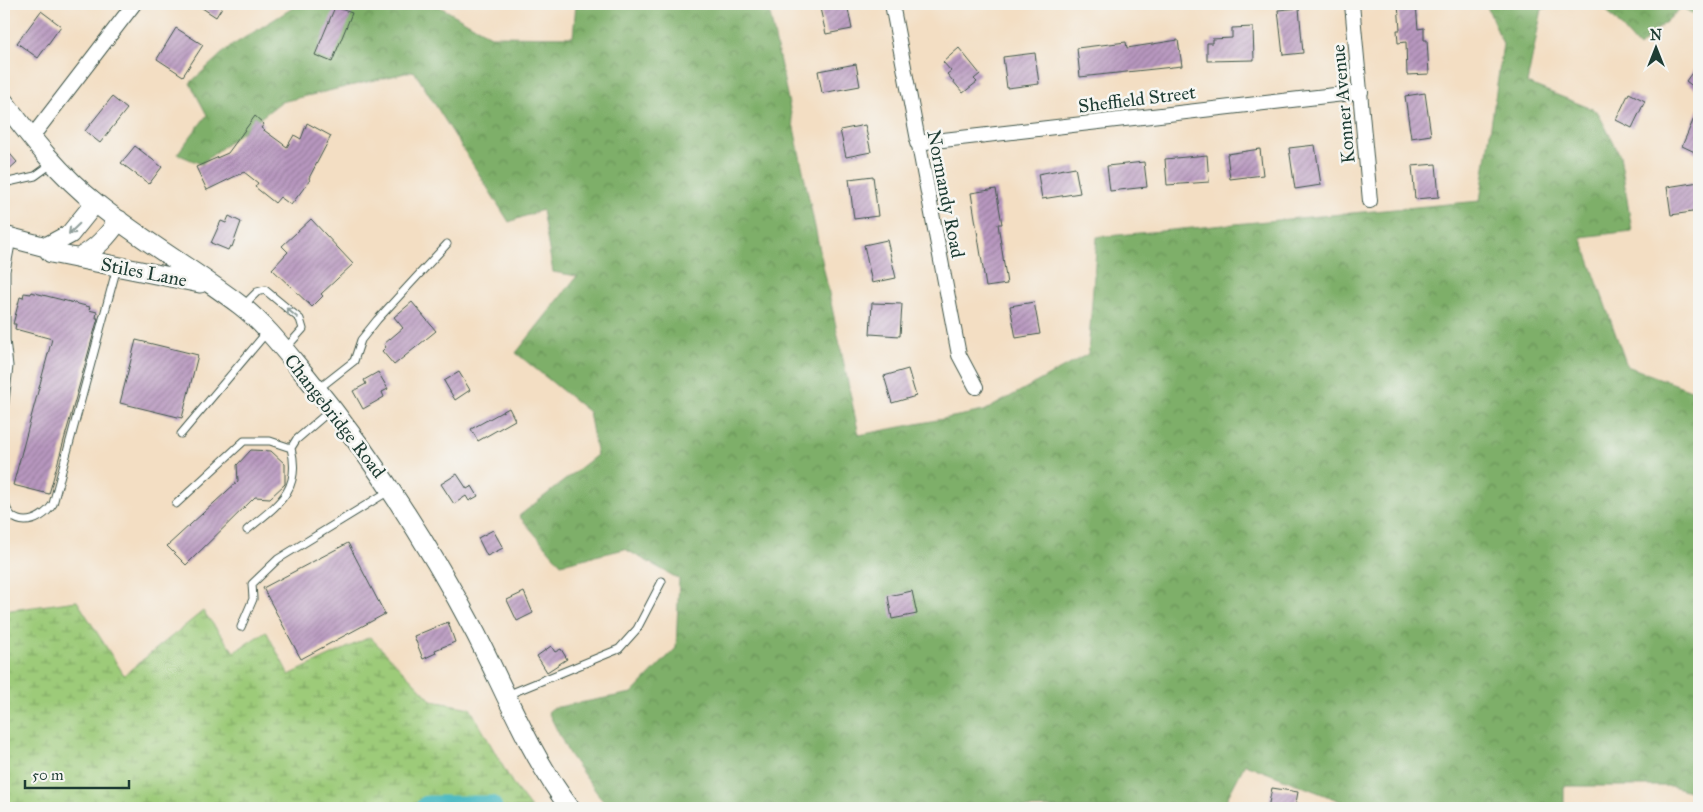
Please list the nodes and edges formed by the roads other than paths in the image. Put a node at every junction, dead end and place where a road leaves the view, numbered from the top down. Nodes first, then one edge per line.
1 (134, 4) edge
2 (892, 4) edge
3 (1352, 4) edge
4 (1361, 92) junction
5 (4, 102) edge
6 (31, 138) junction
7 (917, 143) junction
8 (54, 162) junction
9 (4, 183) edge
10 (1370, 201) dead end
11 (95, 203) junction
12 (119, 220) junction
13 (8, 237) edge
14 (447, 244) dead end
15 (46, 247) junction
16 (79, 258) junction
17 (117, 267) junction
18 (209, 284) junction
19 (242, 306) junction
20 (267, 332) junction
21 (284, 350) junction
22 (976, 387) dead end
23 (317, 390) junction
24 (332, 409) junction
25 (4, 410) edge
26 (181, 434) dead end
27 (291, 448) junction
28 (392, 490) junction
29 (4, 499) edge
30 (176, 504) dead end
31 (247, 530) dead end
32 (662, 581) dead end
33 (241, 627) dead end
34 (505, 695) junction
35 (570, 808) edge

1 - 6 street
2 - 7 street, Normandy Road
3 - 4 street, Konner Avenue
4 - 7 street, Sheffield Street
4 - 10 street, Konner Avenue
5 - 6 main road, Changebridge Road
6 - 8 main road, Changebridge Road
7 - 22 street, Normandy Road
8 - 9 lane
8 - 11 main road, Changebridge Road
11 - 12 main road, Changebridge Road
11 -> 15 main road
12 - 16 main road, Stiles Lane
12 - 18 main road, Changebridge Road
13 - 15 main road, Stiles Lane
13 - 25 lane
14 - 23 lane
15 - 16 main road, Stiles Lane
16 - 17 main road, Stiles Lane
17 - 18 main road, Stiles Lane
17 - 29 lane
18 - 19 main road, Changebridge Road
19 - 20 main road, Changebridge Road
21 -> 19 lane
20 - 21 main road, Changebridge Road
20 - 26 lane
21 - 23 main road, Changebridge Road
23 - 24 main road, Changebridge Road
24 - 27 lane
24 - 28 main road, Changebridge Road
27 - 30 lane
27 - 31 lane
28 - 33 lane
28 - 34 main road, Changebridge Road
32 - 34 lane
34 - 35 main road, Changebridge Road

